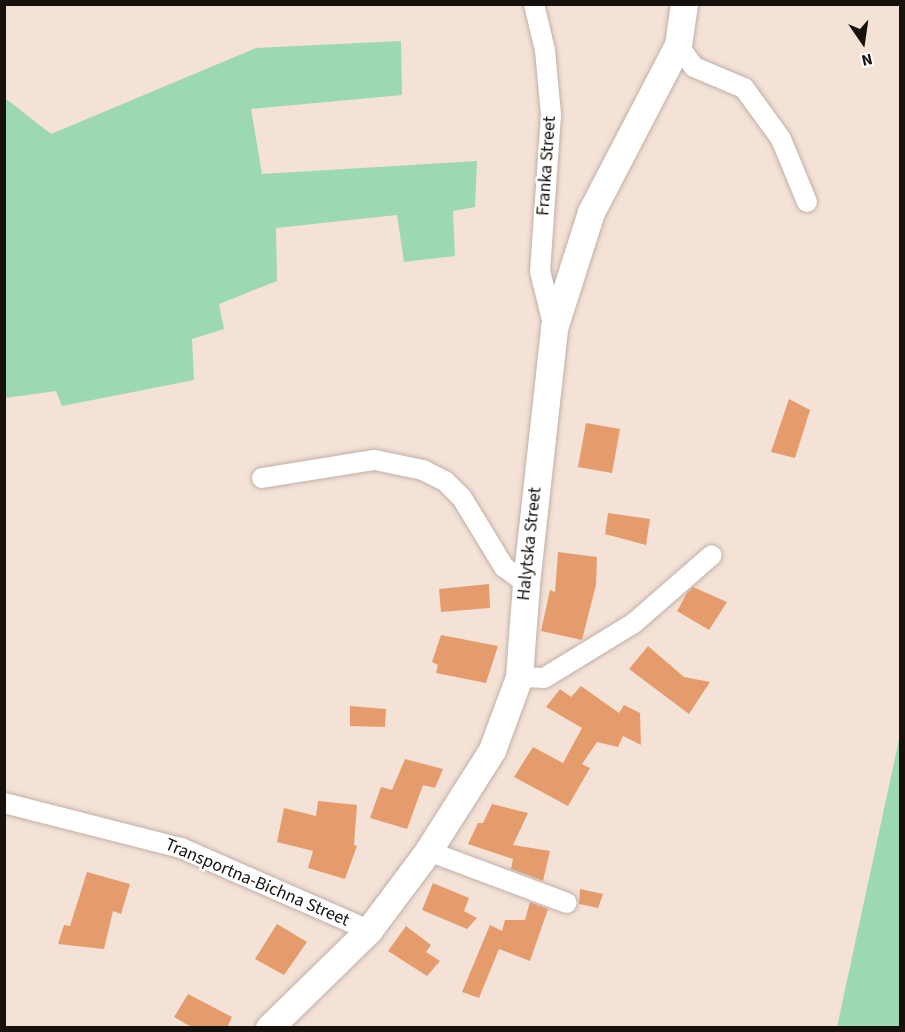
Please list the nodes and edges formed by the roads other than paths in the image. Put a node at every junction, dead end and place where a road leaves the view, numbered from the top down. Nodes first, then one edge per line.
1 (534, 4) edge
2 (684, 4) edge
3 (678, 45) junction
4 (807, 202) dead end
5 (554, 327) junction
6 (262, 477) dead end
7 (712, 555) dead end
8 (526, 583) junction
9 (519, 677) junction
10 (4, 803) edge
11 (428, 851) junction
12 (567, 903) dead end
13 (369, 930) junction
14 (269, 1028) edge

1 - 5 street, Franka Street
2 - 3 main road, Halytska Street
3 - 4 street
3 - 5 main road, Halytska Street
5 - 8 main road, Halytska Street
6 - 8 street
7 - 9 street
8 - 9 main road, Halytska Street
9 - 11 main road, Halytska Street
10 - 13 street, Transportna-Bichna Street
11 - 12 street
11 - 13 main road, Halytska Street
13 - 14 main road, Halytska Street

